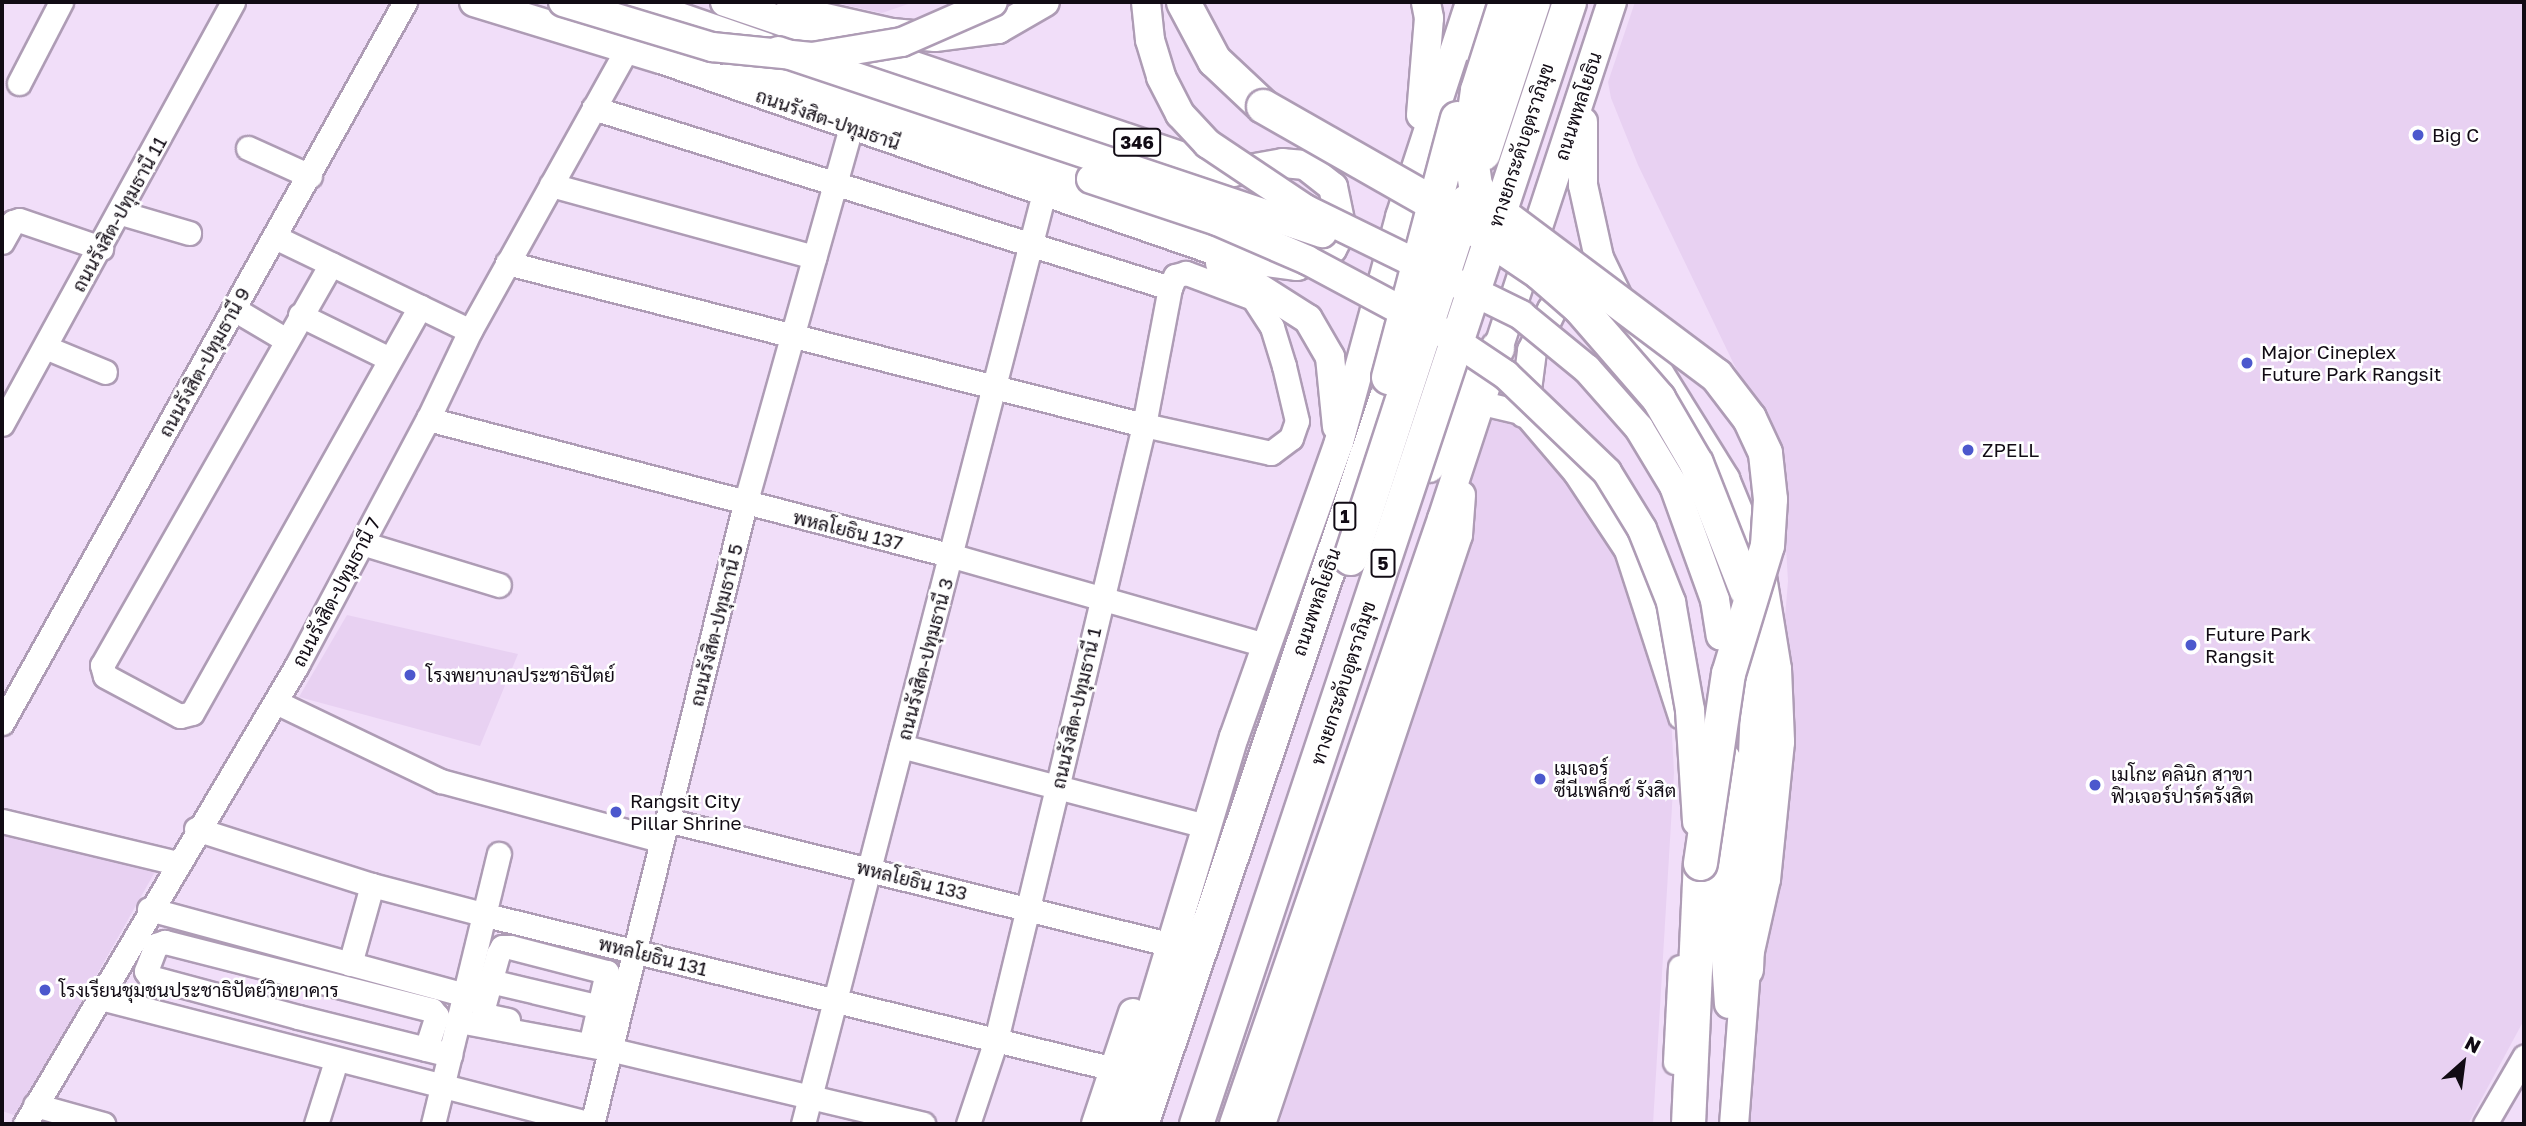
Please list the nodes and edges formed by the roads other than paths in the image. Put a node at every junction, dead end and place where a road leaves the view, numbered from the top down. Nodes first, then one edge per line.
1 (61, 2) edge
2 (233, 2) edge
3 (405, 2) edge
4 (474, 2) edge
5 (563, 2) edge
6 (636, 2) edge
7 (725, 2) edge
8 (750, 2) edge
9 (993, 2) edge
10 (1045, 2) edge
11 (1146, 2) edge
12 (1183, 2) edge
13 (1426, 2) edge
14 (1470, 2) edge
15 (1476, 2) edge
16 (1505, 2) edge
17 (1520, 2) edge
18 (1533, 2) edge
19 (1569, 2) edge
20 (1579, 2) edge
21 (1612, 2) edge
22 (627, 49) junction
23 (661, 59) junction
24 (1590, 71) junction
25 (19, 83) dead end
26 (593, 108) junction
27 (851, 128) junction
28 (248, 149) dead end
29 (1418, 156) junction
30 (1210, 166) junction
31 (310, 176) junction
32 (834, 183) junction
33 (551, 185) junction
34 (1044, 192) junction
35 (121, 213) junction
36 (189, 233) dead end
37 (275, 237) junction
38 (2, 242) edge
39 (1031, 242) junction
40 (1180, 242) junction
41 (101, 248) junction
42 (814, 257) junction
43 (507, 263) junction
44 (331, 264) junction
45 (1453, 280) junction
46 (1609, 285) junction
47 (1170, 288) junction
48 (420, 307) junction
49 (234, 309) junction
50 (300, 315) junction
51 (470, 331) junction
52 (791, 332) junction
53 (286, 340) junction
54 (45, 347) junction
55 (1497, 348) junction
56 (390, 359) junction
57 (105, 372) dead end
58 (993, 387) junction
59 (1478, 402) junction
60 (1524, 413) junction
61 (428, 419) junction
62 (2, 424) edge
63 (1144, 425) junction
64 (1339, 442) junction
65 (1465, 447) junction
66 (1428, 465) junction
67 (745, 504) junction
68 (362, 543) junction
69 (953, 556) junction
70 (1350, 558) junction
71 (499, 585) dead end
72 (1103, 597) junction
73 (1266, 645) junction
74 (276, 702) junction
75 (2, 723) edge
76 (901, 746) junction
77 (1226, 762) junction
78 (1380, 764) junction
79 (1057, 788) junction
80 (2, 821) edge
81 (1194, 823) junction
82 (196, 829) junction
83 (664, 830) junction
84 (499, 854) dead end
85 (177, 863) junction
86 (1700, 863) junction
87 (869, 869) junction
88 (372, 885) junction
89 (149, 909) junction
90 (1028, 909) junction
91 (486, 915) junction
92 (1156, 941) junction
93 (1294, 949) junction
94 (632, 951) junction
95 (350, 964) junction
96 (1746, 969) junction
97 (307, 979) junction
98 (490, 981) junction
99 (466, 995) junction
100 (97, 996) junction
101 (835, 1001) junction
102 (600, 1007) junction
103 (298, 1017) junction
104 (459, 1021) junction
105 (1159, 1029) junction
106 (996, 1040) junction
107 (604, 1042) junction
108 (426, 1049) junction
109 (450, 1055) junction
110 (2524, 1057) edge
111 (1242, 1059) junction
112 (335, 1061) junction
113 (1114, 1069) junction
114 (442, 1086) junction
115 (810, 1095) junction
116 (1734, 1112) edge
117 (30, 1114) edge
118 (103, 1124) edge
119 (316, 1124) edge
120 (433, 1124) edge
121 (592, 1124) edge
122 (803, 1124) edge
123 (923, 1124) edge
124 (968, 1124) edge
125 (1097, 1124) edge
126 (1117, 1124) edge
127 (1141, 1124) edge
128 (1163, 1124) edge
129 (1196, 1124) edge
130 (1206, 1124) edge
131 (1234, 1124) edge
132 (1261, 1124) edge
133 (1674, 1124) edge
134 (1688, 1124) edge
135 (2485, 1124) edge

1 - 25 street
2 - 35 street, ถนนรังสิต-ปทุมธานี 11
3 - 31 street, ถนนรังสิต-ปทุมธานี 9
4 - 22 main road, ถนนรังสิต-ปทุมธานี / 346
5 - 9 main road, bridge
6 - 45 main road, bridge
7 - 30 main road, 346
8 - 10 main road
11 - 45 main road, bridge
12 - 96 highway, bridge
13 - 29 main road
14 - 29 main road, ถนนพหลโยธิน / 1
15 - 70 highway, bridge
16 - 86 highway, bridge
17 - 105 highway, ถนนพหลโยธิน / 1
18 - 70 highway, ทางยกระดับอุตราภิมุข / 5, bridge
19 - 129 highway, ทางยกระดับอุตราภิมุข / 5, bridge
20 - 66 highway, ถนนพหลโยธิน
21 - 24 main road, ถนนพหลโยธิน
22 - 23 main road, ถนนรังสิต-ปทุมธานี / 346
22 - 26 street, ถนนรังสิต-ปทุมธานี 7
23 - 27 main road, ถนนรังสิต-ปทุมธานี / 346
23 - 86 main road, bridge
24 - 46 main road
24 - 55 main road, ถนนพหลโยธิน
26 - 32 street
26 - 33 street, ถนนรังสิต-ปทุมธานี 7
27 - 32 street, ถนนรังสิต-ปทุมธานี 5
27 - 34 main road, ถนนรังสิต-ปทุมธานี / 346
28 - 31 street
29 - 64 main road, ถนนพหลโยธิน / 1
30 - 40 main road
30 - 40 main road, 346
31 - 37 street, ถนนรังสิต-ปทุมธานี 9
32 - 39 street
32 - 42 street, ถนนรังสิต-ปทุมธานี 5
33 - 42 street
33 - 43 street, ถนนรังสิต-ปทุมธานี 7
34 - 39 street, ถนนรังสิต-ปทุมธานี 3
34 - 40 main road, ถนนรังสิต-ปทุมธานี / 346
35 - 36 street
35 - 41 street, ถนนรังสิต-ปทุมธานี 11
37 - 44 street
37 - 49 street, ถนนรังสิต-ปทุมธานี 9
38 - 41 street
39 - 47 street
39 - 58 street, ถนนรังสิต-ปทุมธานี 3
40 - 64 main road
41 - 54 street, ถนนรังสิต-ปทุมธานี 11
42 - 52 street, ถนนรังสิต-ปทุมธานี 5
43 - 51 street, ถนนรังสิต-ปทุมธานี 7
43 - 52 street
44 - 48 street
44 - 50 street
45 - 116 main road, bridge
46 - 60 main road
46 - 96 main road
47 - 63 street, ถนนรังสิต-ปทุมธานี 1
47 - 63 street
48 - 51 street
48 - 56 street
49 - 53 street
49 - 75 street, ถนนรังสิต-ปทุมธานี 9
50 - 53 street
50 - 56 street
51 - 61 street, ถนนรังสิต-ปทุมธานี 7
52 - 58 street
52 - 67 street, ถนนรังสิต-ปทุมธานี 5
53 - 56 street
54 - 57 street
54 - 62 street, ถนนรังสิต-ปทุมธานี 11
55 - 59 main road, ถนนพหลโยธิน
55 - 66 highway
58 - 63 street
58 - 69 street, ถนนรังสิต-ปทุมธานี 3
59 - 60 street
59 - 65 main road, ถนนพหลโยธิน
60 - 133 street
61 - 67 street, พหลโยธิน 137
61 - 68 street, ถนนรังสิต-ปทุมธานี 7
63 - 72 street, ถนนรังสิต-ปทุมธานี 1
64 - 73 main road, ถนนพหลโยธิน / 1
65 - 78 main road
65 - 93 main road, ถนนพหลโยธิน
66 - 111 highway, ถนนพหลโยธิน
67 - 69 street, พหลโยธิน 137
67 - 83 street, ถนนรังสิต-ปทุมธานี 5
68 - 71 street
68 - 74 street, ถนนรังสิต-ปทุมธานี 7
69 - 72 street, พหลโยธิน 137
69 - 76 street, ถนนรังสิต-ปทุมธานี 3
70 - 128 highway, ทางยกระดับอุตราภิมุข / 5
72 - 73 street, พหลโยธิน 137
72 - 79 street, ถนนรังสิต-ปทุมธานี 1
73 - 77 main road, ถนนพหลโยธิน / 1
74 - 82 street, ถนนรังสิต-ปทุมธานี 7
74 - 83 street, พหลโยธิน 133
76 - 79 street
76 - 87 street, ถนนรังสิต-ปทุมธานี 3
77 - 81 main road
77 - 105 main road, ถนนพหลโยธิน / 1
78 - 93 main road
78 - 132 main road
79 - 81 street
79 - 90 street, ถนนรังสิต-ปทุมธานี 1
80 - 85 street
81 - 92 main road
82 - 85 street, ถนนรังสิต-ปทุมธานี 7
82 - 88 street, พหลโยธิน 131
83 - 87 street, พหลโยธิน 133
83 - 94 street, ถนนรังสิต-ปทุมธานี 5
84 - 91 street
85 - 89 street, ถนนรังสิต-ปทุมธานี 7
86 - 134 highway
87 - 90 street, พหลโยธิน 133
87 - 101 street, ถนนรังสิต-ปทุมธานี 3
88 - 91 street, พหลโยธิน 131
88 - 95 street
89 - 95 street
89 - 100 street, ถนนรังสิต-ปทุมธานี 7
90 - 92 street, พหลโยธิน 133
90 - 106 street, ถนนรังสิต-ปทุมธานี 1
91 - 94 street, พหลโยธิน 131
91 - 99 street
92 - 113 main road
93 - 111 main road, ถนนพหลโยธิน
94 - 101 street, พหลโยธิน 131
94 - 107 street, ถนนรังสิต-ปทุมธานี 5
95 - 99 street
96 - 116 main road
97 - 103 street
97 - 103 street
97 - 108 street
98 - 102 street
98 - 102 street
98 - 107 street
99 - 104 street
100 - 112 street
100 - 117 street, ถนนรังสิต-ปทุมธานี 7
101 - 106 street, พหลโยธิน 131
101 - 115 street, ถนนรังสิต-ปทุมธานี 3
102 - 107 street
103 - 108 street
104 - 107 street
104 - 109 street
105 - 126 main road, ถนนพหลโยธิน / 1
105 - 127 highway, ถนนพหลโยธิน / 1
106 - 113 street, พหลโยธิน 131
106 - 124 street, ถนนรังสิต-ปทุมธานี 1
107 - 115 street
107 - 121 street, ถนนรังสิต-ปทุมธานี 5
108 - 109 street
109 - 114 street
110 - 135 street
111 - 130 highway, ถนนพหลโยธิน
111 - 131 main road, ถนนพหลโยธิน
112 - 114 street
112 - 119 street
113 - 125 main road
114 - 120 street
114 - 121 street
115 - 122 street, ถนนรังสิต-ปทุมธานี 3
115 - 123 street
117 - 118 street

